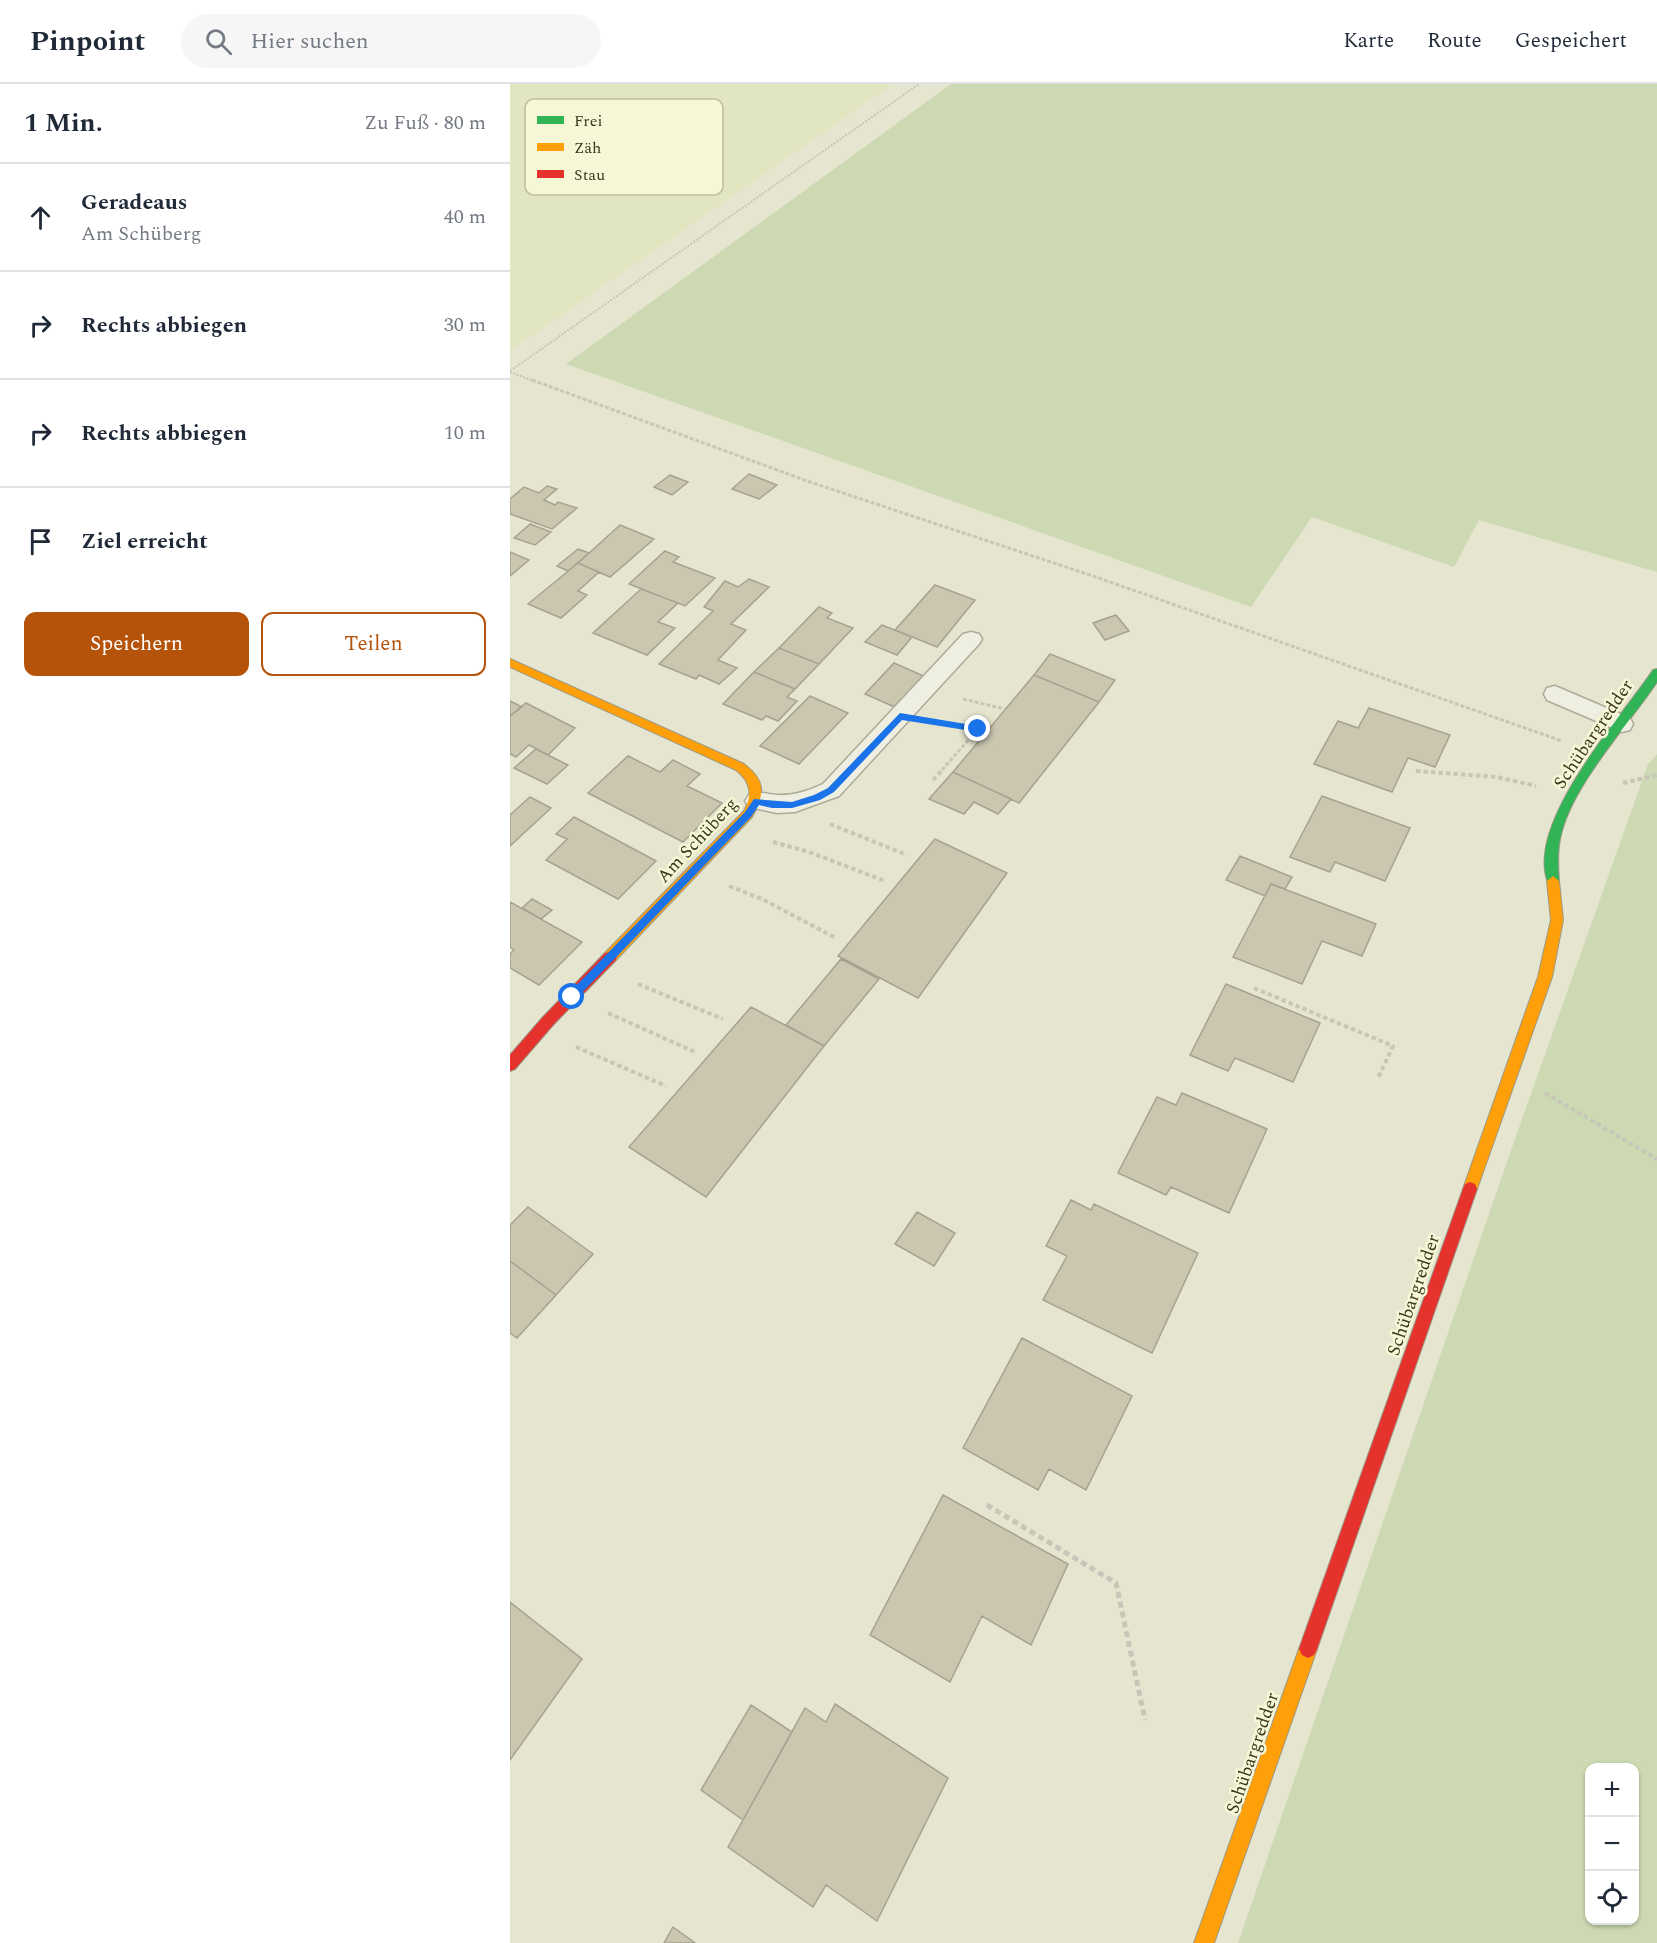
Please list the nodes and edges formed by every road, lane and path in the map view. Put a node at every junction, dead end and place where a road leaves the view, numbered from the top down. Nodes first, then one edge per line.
1 (919, 84) edge
2 (510, 372) edge
3 (971, 639) dead end
4 (510, 663) edge
5 (1657, 673) edge
6 (1555, 694) dead end
7 (900, 716) junction
8 (1622, 724) junction
9 (1598, 754) junction
10 (1416, 771) dead end
11 (1657, 775) edge
12 (933, 780) dead end
13 (1624, 783) dead end
14 (1572, 794) junction
15 (757, 801) junction
16 (792, 805) junction
17 (732, 831) junction
18 (907, 855) dead end
19 (693, 871) junction
20 (885, 881) dead end
21 (836, 938) dead end
22 (599, 968) junction
23 (1254, 988) dead end
24 (572, 997) junction
25 (723, 1019) dead end
26 (540, 1031) junction
27 (695, 1052) dead end
28 (510, 1065) edge
29 (1510, 1074) junction
30 (1378, 1078) dead end
31 (666, 1086) dead end
32 (1657, 1159) edge
33 (987, 1505) dead end
34 (1145, 1720) dead end
35 (1204, 1943) edge

1 - 2 path
2 - 9 path
3 - 7 lane
4 - 15 street, Am Schüberg
5 - 8 street, Schübargredder
6 - 8 lane
7 - 12 path
7 - 16 lane
8 - 9 street, Schübargredder
9 - 14 street, Schübargredder
10 - 14 path
11 - 13 path
14 - 29 street, Schübargredder
15 - 16 lane
15 - 17 street, Am Schüberg
16 - 18 path
17 - 19 street, Am Schüberg
17 - 20 path
19 - 21 path
19 - 22 street, Am Schüberg
22 - 24 street, Am Schüberg
22 - 25 path
23 - 30 path
24 - 26 street, Am Schüberg
24 - 27 path
26 - 28 street, Am Schüberg
26 - 31 path
29 - 32 path
29 - 35 street, Schübargredder
33 - 34 path

